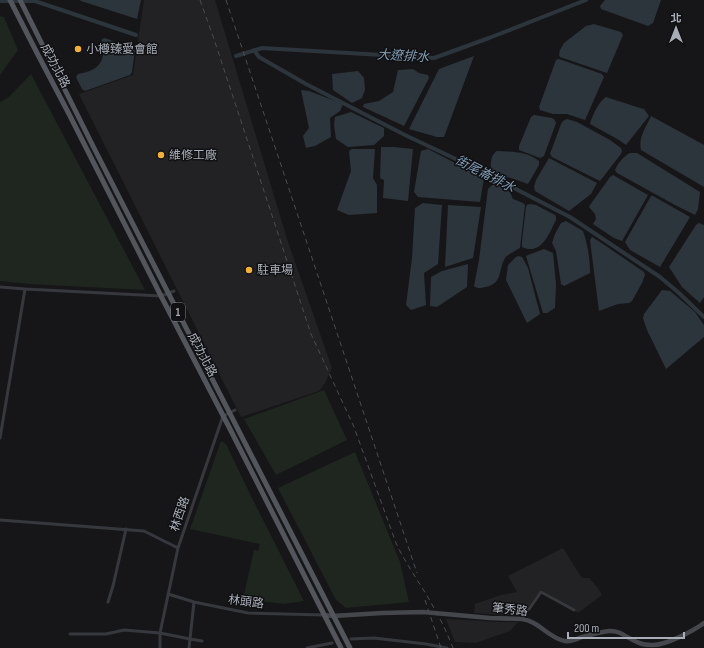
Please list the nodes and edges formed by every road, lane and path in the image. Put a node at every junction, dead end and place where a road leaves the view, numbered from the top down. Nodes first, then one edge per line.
1 (10, 0) edge
2 (20, 0) edge
3 (0, 287) edge
4 (25, 289) junction
5 (174, 292) dead end
6 (168, 293) junction
7 (161, 296) junction
8 (232, 411) junction
9 (223, 416) junction
10 (0, 438) edge
11 (0, 520) edge
12 (126, 530) junction
13 (178, 548) junction
14 (168, 594) junction
15 (108, 602) dead end
16 (194, 602) junction
17 (574, 610) dead end
18 (324, 615) junction
19 (333, 616) junction
20 (522, 619) junction
21 (704, 623) edge
22 (160, 633) junction
23 (70, 634) dead end
24 (190, 640) junction
25 (202, 641) dead end
26 (349, 641) junction
27 (332, 643) dead end
28 (340, 646) edge
29 (160, 648) edge
30 (189, 648) edge
31 (307, 648) edge
32 (350, 648) edge
33 (447, 648) edge

1 - 7 main road, 成功北路 / 1
2 - 6 main road, 成功北路 / 1
3 - 4 street
4 - 7 street
4 - 10 street
5 - 6 street
6 - 7 street
6 - 8 main road, 成功北路 / 1
7 - 9 main road, 成功北路 / 1
8 - 9 street
8 - 19 main road, 成功北路 / 1
9 - 13 street, 林西路
9 - 18 main road, 成功北路 / 1
11 - 12 street
12 - 13 street
12 - 15 street
13 - 14 street, 林西路
14 - 16 street, 林頭路
14 - 22 street, 林西路
16 - 18 street, 林頭路
16 - 24 street
17 - 20 street
18 - 19 street, 筆秀路
18 - 28 main road, 成功北路 / 1
19 - 20 street, 筆秀路
19 - 26 main road, 成功北路 / 1
20 - 21 street, 筆秀路
22 - 23 street
22 - 24 street
22 - 29 street, 林西路
24 - 25 street
24 - 30 street
26 - 32 main road, 1
26 - 33 street
27 - 31 street

